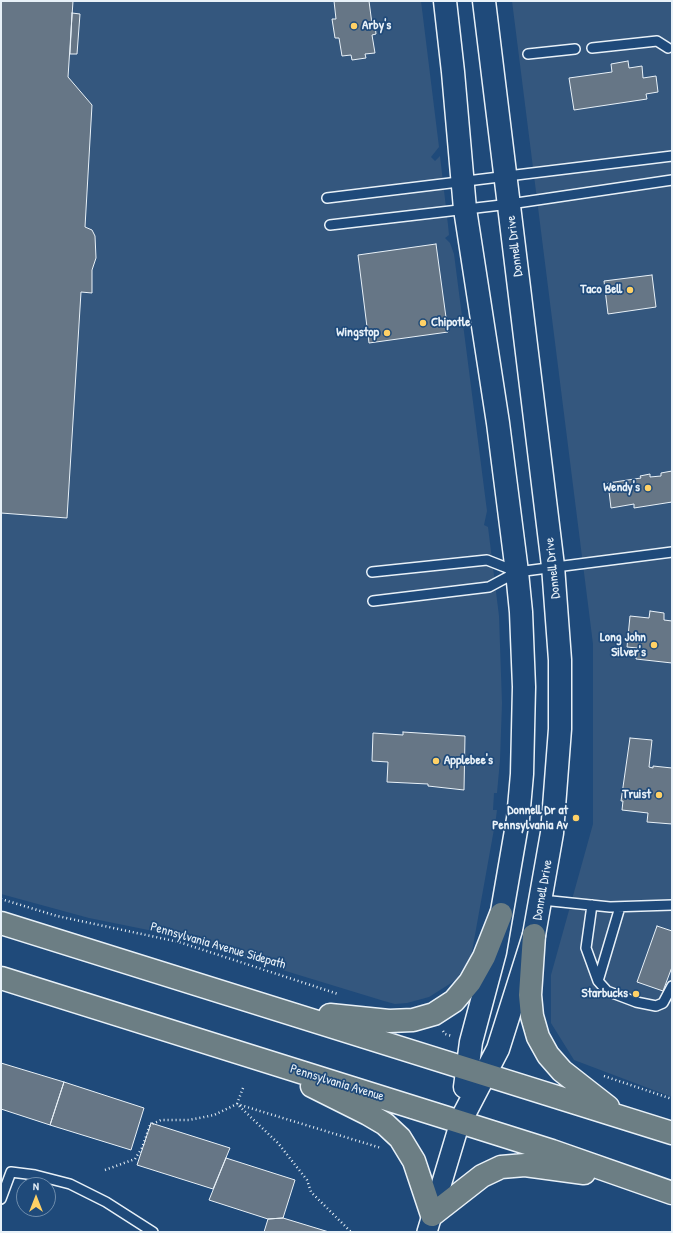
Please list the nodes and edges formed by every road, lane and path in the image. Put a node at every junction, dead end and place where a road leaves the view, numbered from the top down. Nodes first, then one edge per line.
1 (445, 1) edge
2 (484, 1) edge
3 (592, 48) dead end
4 (668, 48) dead end
5 (575, 49) dead end
6 (528, 54) dead end
7 (672, 156) edge
8 (506, 177) junction
9 (672, 180) edge
10 (462, 182) junction
11 (327, 198) dead end
12 (510, 204) junction
13 (465, 209) junction
14 (330, 225) dead end
15 (672, 552) edge
16 (554, 566) junction
17 (372, 572) dead end
18 (517, 572) junction
19 (373, 601) dead end
20 (1, 899) edge
21 (542, 900) junction
22 (592, 905) junction
23 (672, 905) edge
24 (620, 907) junction
25 (502, 914) junction
26 (1, 923) edge
27 (534, 935) junction
28 (1, 978) edge
29 (598, 981) junction
30 (672, 986) edge
31 (340, 994) dead end
32 (271, 1008) junction
33 (441, 1028) dead end
34 (456, 1037) dead end
35 (253, 1057) junction
36 (477, 1071) junction
37 (598, 1074) dead end
38 (243, 1088) dead end
39 (672, 1099) edge
40 (237, 1104) junction
41 (620, 1116) junction
42 (460, 1122) junction
43 (672, 1133) edge
44 (383, 1148) dead end
45 (105, 1170) dead end
46 (635, 1181) junction
47 (672, 1193) edge
48 (1, 1199) edge
49 (429, 1224) edge
50 (153, 1232) edge
51 (351, 1232) edge

1 - 10 street, Donnell Drive
2 - 8 street, Donnell Drive
3 - 4 lane
5 - 6 lane
7 - 8 lane
8 - 10 lane
8 - 12 street, Donnell Drive
9 - 12 lane
10 - 11 lane
10 - 13 street, Donnell Drive
12 - 13 lane
12 - 16 street, Donnell Drive
13 - 14 lane
13 - 18 street, Donnell Drive
15 - 16 lane
16 - 18 lane
16 - 21 street, Donnell Drive
17 - 18 lane
18 - 19 lane
18 - 25 street, Donnell Drive
20 - 31 path, Pennsylvania Avenue Sidepath
21 - 22 lane
21 - 27 street, Donnell Drive
22 - 24 lane
22 - 29 lane
23 - 24 lane
24 - 29 lane
25 - 32 highway
25 - 36 street, Donnell Drive
26 - 32 highway
27 - 36 street, Donnell Drive
27 - 41 highway
28 - 35 highway, Pennsylvania Avenue
29 - 30 lane
32 - 36 highway
33 - 34 path
35 - 42 highway, Pennsylvania Avenue
35 - 49 highway
36 - 41 highway
36 - 42 street, Donnell Drive
37 - 39 path
38 - 40 path
40 - 44 path
40 - 45 path
40 - 51 path
41 - 43 highway
42 - 46 highway, Pennsylvania Avenue
42 - 49 street, Donnell Drive
46 - 47 highway, Pennsylvania Avenue
46 - 49 highway
48 - 50 lane

